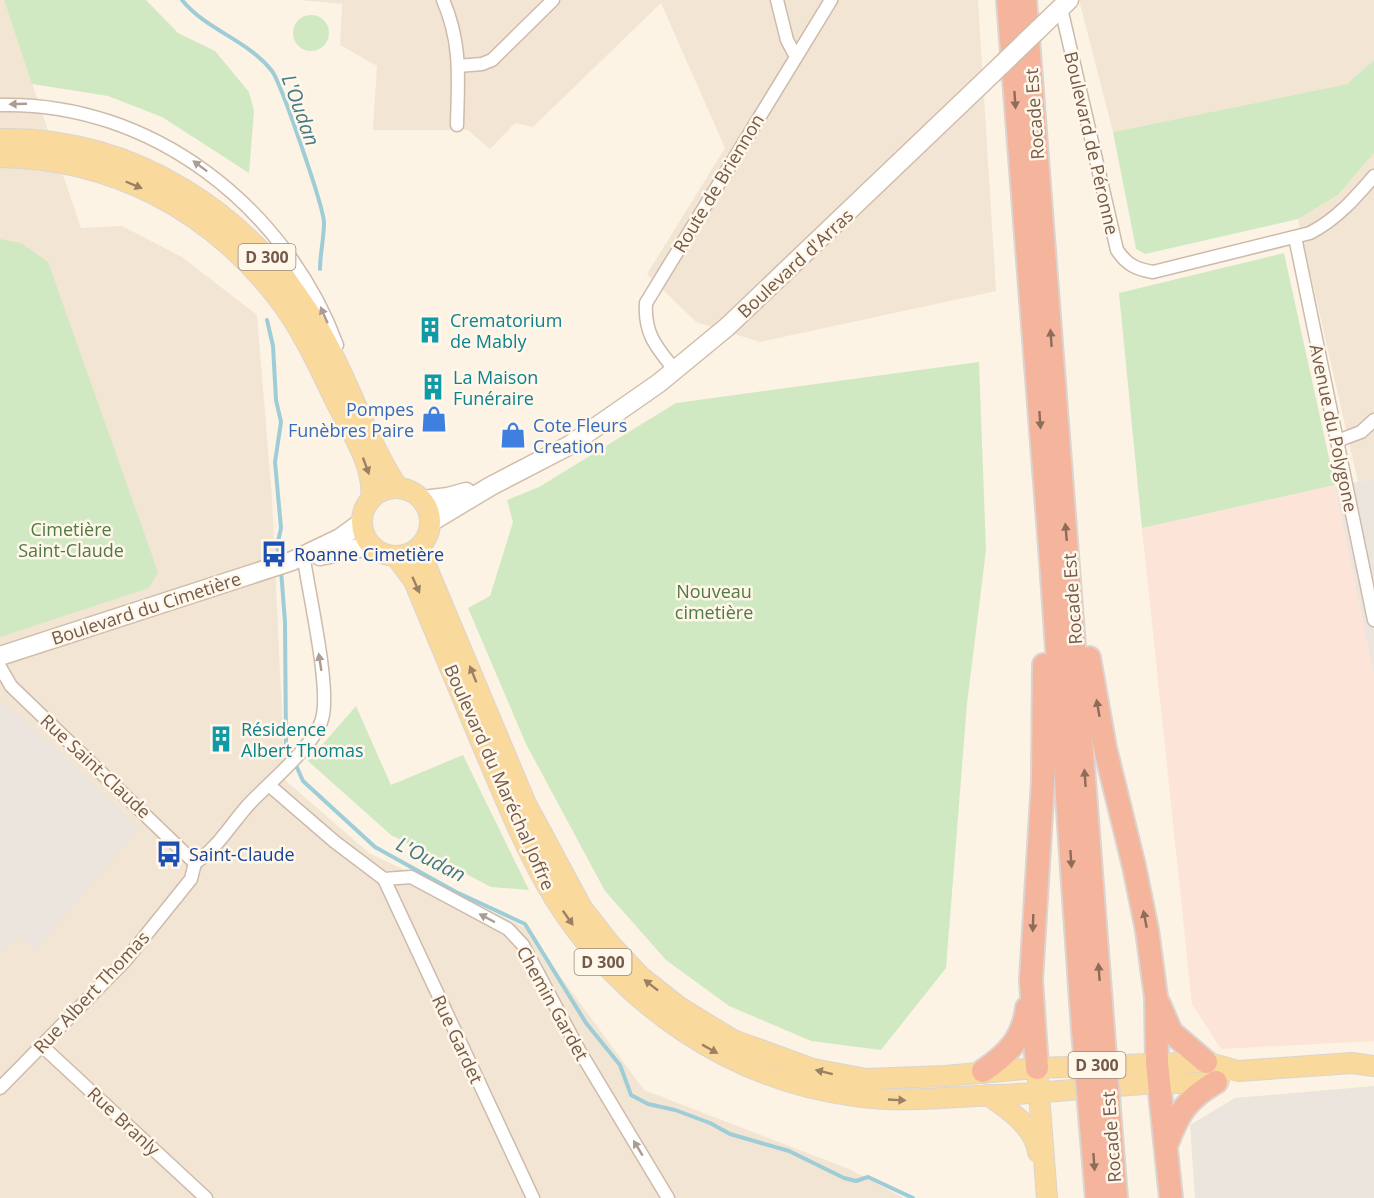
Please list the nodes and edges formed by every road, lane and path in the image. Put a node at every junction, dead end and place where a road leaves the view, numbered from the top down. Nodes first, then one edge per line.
1 (443, 0) edge
2 (553, 0) edge
3 (777, 0) edge
4 (831, 0) edge
5 (1008, 0) edge
6 (1025, 0) edge
7 (1065, 4) edge
8 (795, 55) junction
9 (458, 66) junction
10 (0, 105) edge
11 (457, 125) dead end
12 (2, 151) edge
13 (1374, 176) edge
14 (1294, 237) junction
15 (674, 369) junction
16 (1374, 420) edge
17 (355, 427) junction
18 (1337, 441) junction
19 (491, 486) junction
20 (398, 488) junction
21 (371, 499) junction
22 (423, 500) junction
23 (362, 522) junction
24 (431, 522) junction
25 (374, 548) junction
26 (419, 549) junction
27 (396, 557) junction
28 (298, 560) junction
29 (1051, 560) junction
30 (1369, 571) edge
31 (1073, 611) junction
32 (1374, 620) edge
33 (0, 656) edge
34 (0, 667) edge
35 (270, 786) junction
36 (195, 863) junction
37 (384, 879) junction
38 (1031, 980) junction
39 (1156, 998) junction
40 (1093, 1030) junction
41 (41, 1045) junction
42 (1374, 1055) edge
43 (1206, 1062) junction
44 (1352, 1063) junction
45 (1374, 1066) edge
46 (1037, 1068) junction
47 (983, 1071) junction
48 (1238, 1071) junction
49 (1158, 1073) junction
50 (1216, 1082) junction
51 (0, 1088) edge
52 (1039, 1093) junction
53 (988, 1095) junction
54 (1101, 1125) junction
55 (1166, 1147) junction
56 (206, 1198) edge
57 (533, 1198) edge
58 (668, 1198) edge
59 (1045, 1198) edge
60 (1097, 1198) edge
61 (1116, 1198) edge
62 (1171, 1198) edge

1 - 9 street
2 - 9 street
3 - 8 street
4 - 8 street, Route de Briennon
5 -> 29 highway, Rocade Est
31 -> 6 highway, Rocade Est
7 - 14 street, Boulevard de Péronne
7 - 15 main road, Boulevard d'Arras, bridge
8 - 15 street, Route de Briennon
9 - 11 street
17 -> 10 street
12 -> 17 main road, D 300
12 - 17 main road, D 300
13 - 14 street
14 - 18 street, Avenue du Polygone
15 - 19 main road, Boulevard d'Arras
16 - 18 street
17 - 20 main road, D 300
17 -> 21 main road, D 300
18 - 30 street, Avenue du Polygone
19 - 22 main road, Boulevard d'Arras
19 - 24 main road, Boulevard d'Arras
20 - 21 main road
20 - 22 main road
21 - 23 main road
22 - 24 main road
23 - 25 main road
23 - 28 main road, Boulevard du Cimetière
24 - 26 main road
25 - 27 main road
25 - 28 main road, Boulevard du Cimetière
26 - 27 main road
47 -> 26 main road, Boulevard du Maréchal Joffre / D 300
27 -> 53 main road, Boulevard du Maréchal Joffre / D 300
28 - 33 main road, Boulevard du Cimetière
35 -> 28 street
29 -> 38 highway
29 -> 40 highway, Rocade Est
30 - 32 street, Avenue du Polygone
39 -> 31 highway
40 -> 31 highway, Rocade Est
34 - 36 street, Rue Saint-Claude
35 - 36 street
35 - 37 street
36 - 41 street, Rue Albert Thomas
37 - 57 street, Rue Gardet
58 -> 37 street, Chemin Gardet
38 - 46 highway
38 - 47 highway
39 - 43 highway
39 - 49 highway
40 - 54 highway, Rocade Est, bridge
41 - 51 street, Rue Albert Thomas
41 - 56 street, Rue Branly
42 - 44 main road, Boulevard du Maréchal Joffre
43 - 48 main road, Boulevard du Maréchal Joffre
43 - 49 main road, Boulevard du Maréchal Joffre
44 - 45 main road, Boulevard du Maréchal Joffre
44 - 48 main road, Boulevard du Maréchal Joffre
46 - 47 main road, Boulevard du Maréchal Joffre / D 300
46 - 49 main road, Boulevard du Maréchal Joffre / D 300
46 - 52 main road
48 - 50 main road, Boulevard du Maréchal Joffre
49 - 50 main road, Boulevard du Maréchal Joffre
49 - 52 main road, Boulevard du Maréchal Joffre / D 300
49 - 55 highway
50 - 55 highway
52 - 53 main road, Boulevard du Maréchal Joffre / D 300
52 - 59 main road
53 - 59 main road
54 -> 60 highway, Rocade Est
54 - 61 highway, Rocade Est
55 - 62 highway

